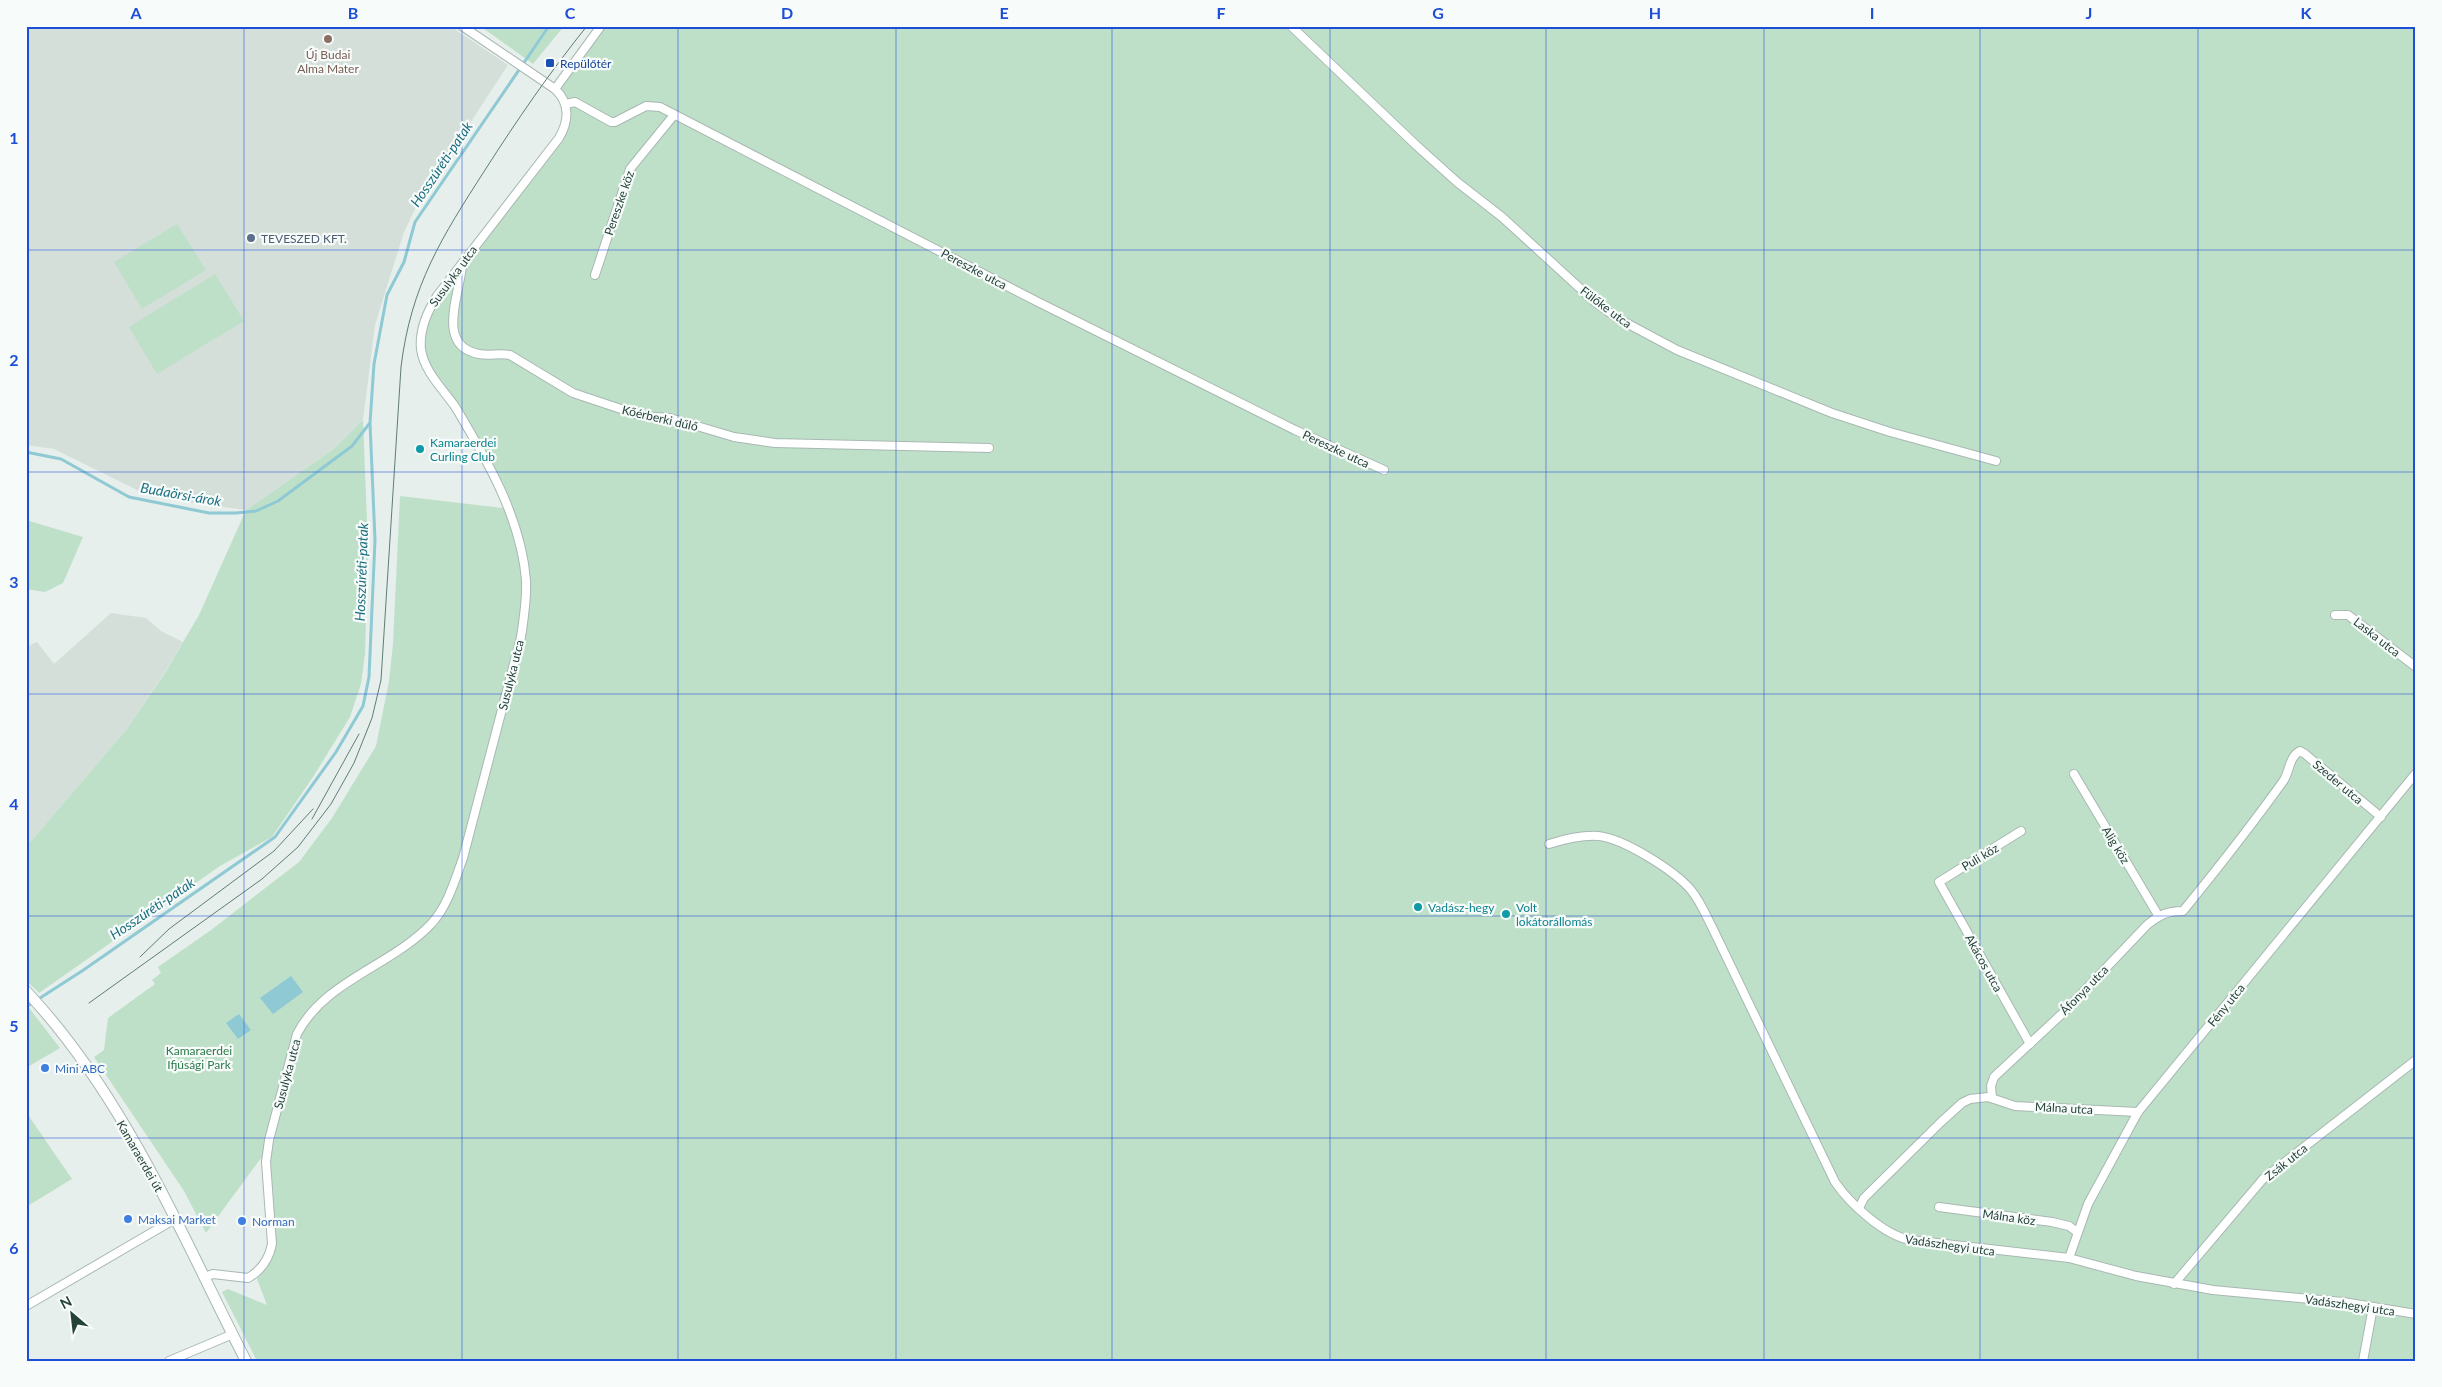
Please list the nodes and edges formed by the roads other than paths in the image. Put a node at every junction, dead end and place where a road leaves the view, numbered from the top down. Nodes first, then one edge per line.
1 (462, 26) edge
2 (601, 26) edge
3 (1291, 26) edge
4 (555, 89) junction
5 (566, 104) junction
6 (674, 115) junction
7 (462, 263) junction
8 (595, 275) dead end
9 (989, 448) dead end
10 (1996, 461) dead end
11 (1384, 470) dead end
12 (2335, 615) dead end
13 (2416, 667) edge
14 (2416, 773) edge
15 (2074, 774) dead end
16 (2380, 817) junction
17 (2021, 831) dead end
18 (1549, 844) dead end
19 (1938, 882) joint
20 (2158, 915) junction
21 (29, 993) edge
22 (2030, 1044) junction
23 (2416, 1060) edge
24 (1992, 1098) junction
25 (2138, 1112) junction
26 (1939, 1207) dead end
27 (1859, 1208) junction
28 (175, 1220) junction
29 (2077, 1232) junction
30 (2069, 1258) junction
31 (204, 1276) junction
32 (2174, 1284) junction
33 (26, 1306) edge
34 (2373, 1308) junction
35 (2416, 1314) edge
36 (232, 1334) junction
37 (169, 1361) edge
38 (246, 1361) edge
39 (2363, 1361) edge

1 - 4 street
2 - 4 street
3 - 10 street, Fülőke utca
4 - 5 street
5 - 6 street, Pereszke utca
5 - 7 street, Susulyka utca
6 - 8 street, Pereszke köz
6 - 11 street, Pereszke utca
7 - 9 street, Kőérberki dűlő
7 - 31 street, Susulyka utca
12 - 13 street, Laska utca
14 - 16 street, Fény utca
15 - 20 street, Alig köz
16 - 20 street, Szeder utca
16 - 25 street, Fény utca
17 - 19 street, Puli köz
18 - 27 street, Vadászhegyi utca
19 - 22 street, Akácos utca
20 - 22 street, Áfonya utca
21 - 28 street, Kamaraerdei út
22 - 24 street, Áfonya utca
23 - 32 street, Zsák utca
24 - 25 street, Málna utca
24 - 27 street
25 - 29 street, Fény utca
26 - 29 street, Málna köz
27 - 30 street, Vadászhegyi utca
28 - 31 street, Kamaraerdei út
28 - 33 street
29 - 30 street, Fény utca
30 - 32 street, Vadászhegyi utca
31 - 36 street, Kamaraerdei út
32 - 34 street, Vadászhegyi utca
34 - 35 street, Vadászhegyi utca
34 - 39 street
36 - 37 street
36 - 38 street, Kamaraerdei út

